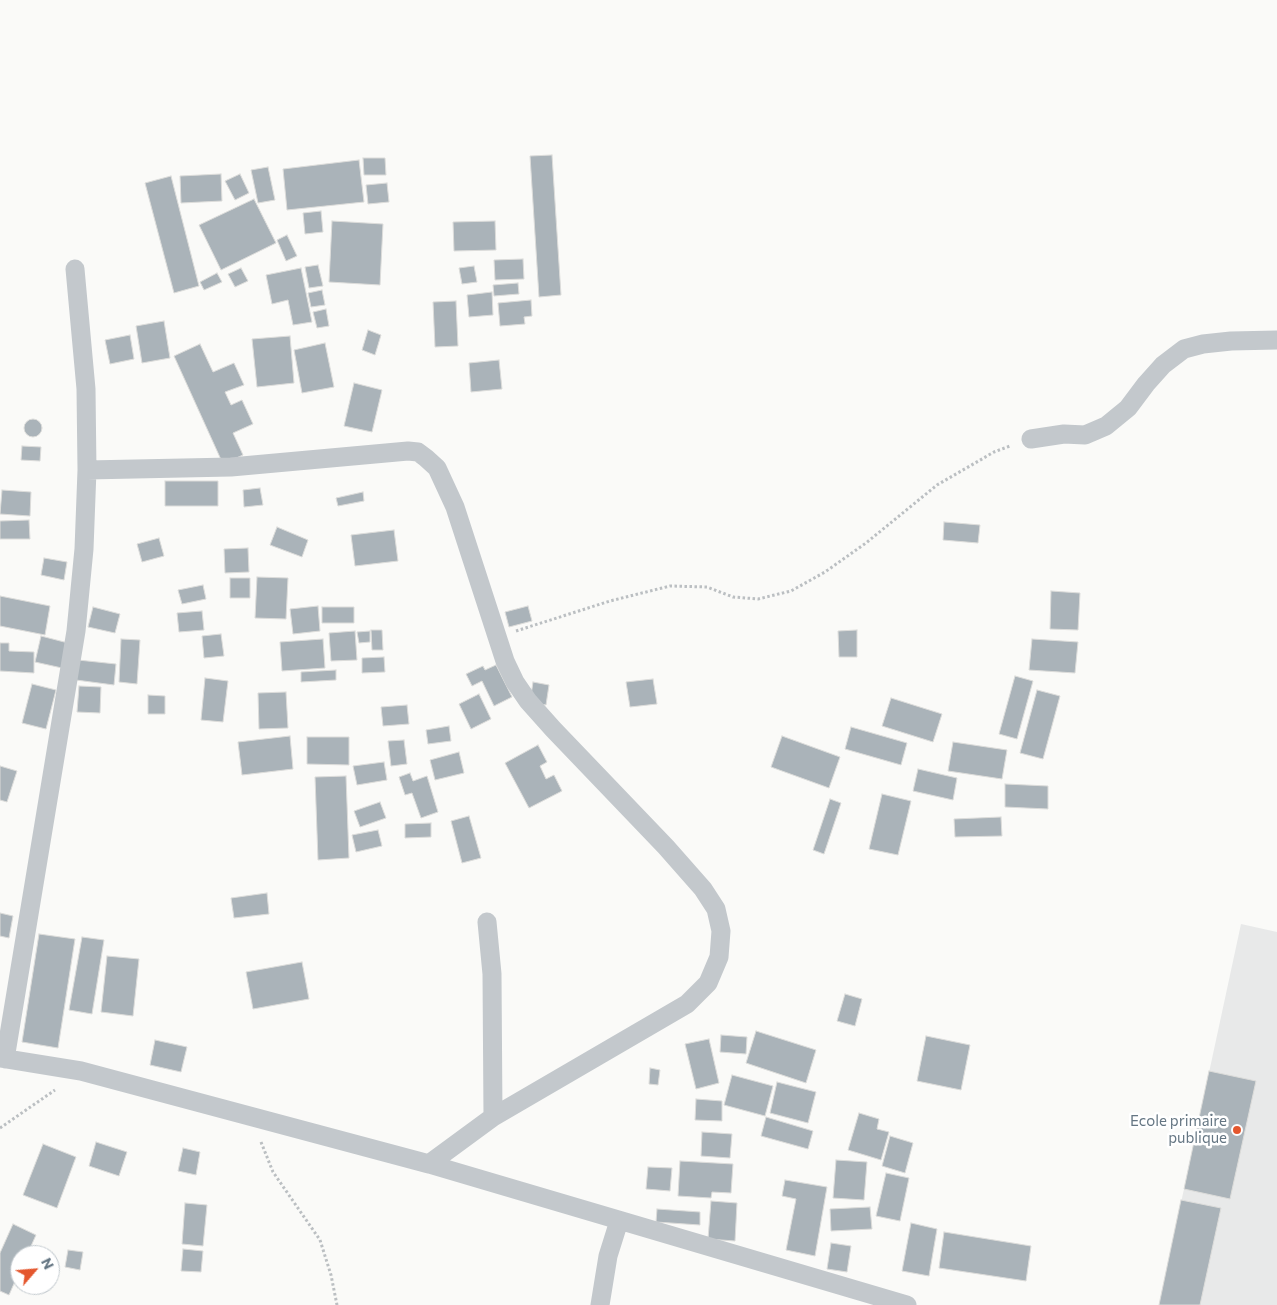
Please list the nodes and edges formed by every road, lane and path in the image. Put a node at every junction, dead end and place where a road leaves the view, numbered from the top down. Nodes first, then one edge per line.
1 (74, 269) dead end
2 (1277, 340) edge
3 (1031, 439) joint
4 (87, 470) junction
5 (496, 637) junction
6 (487, 922) dead end
7 (3, 1059) edge
8 (81, 1072) junction
9 (250, 1116) junction
10 (493, 1117) junction
11 (0, 1128) edge
12 (429, 1164) junction
13 (619, 1221) junction
14 (337, 1305) edge
15 (600, 1305) edge
16 (907, 1305) edge

1 - 4 street
2 - 3 street
3 - 5 path
4 - 5 street
4 - 7 street
5 - 10 street
6 - 10 street
7 - 8 street
8 - 9 street
8 - 11 path
9 - 12 street
9 - 14 path
10 - 12 street
12 - 13 street
13 - 15 street
13 - 16 street

